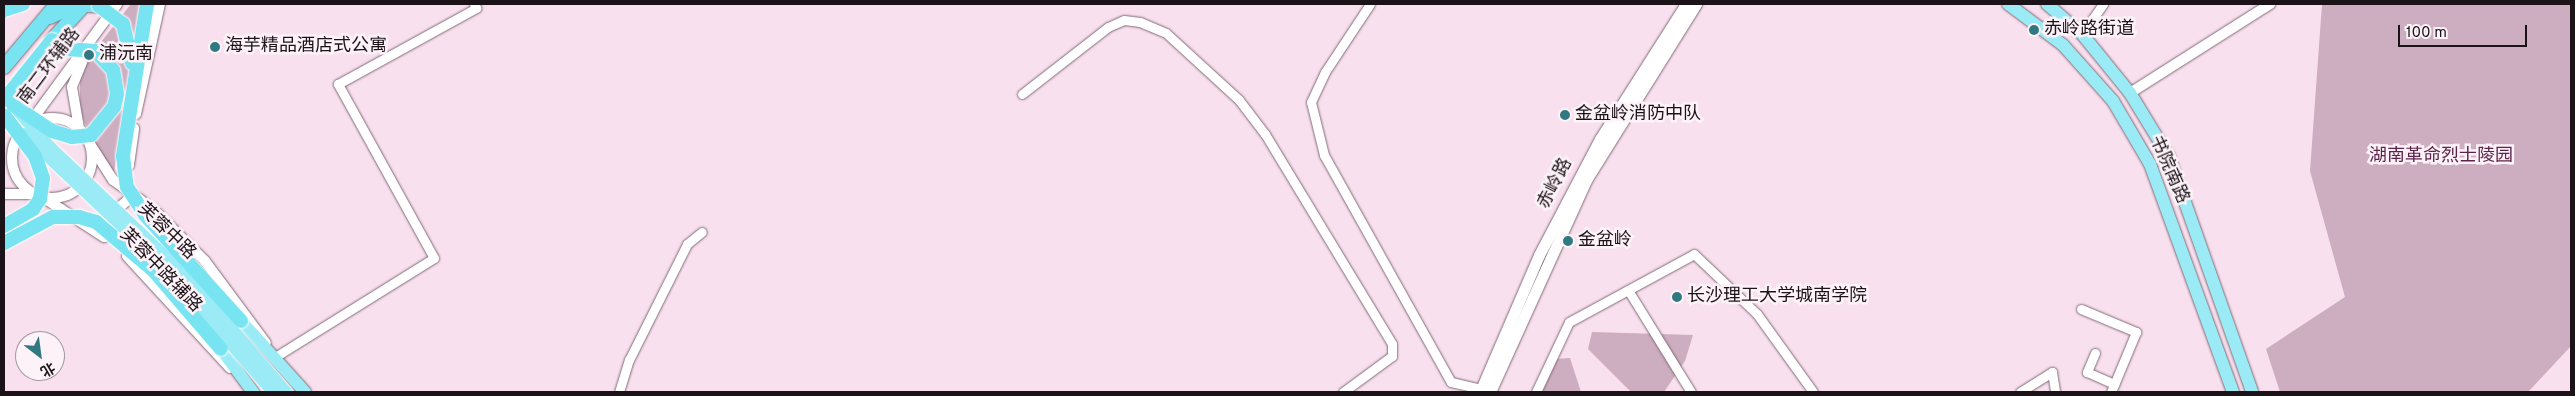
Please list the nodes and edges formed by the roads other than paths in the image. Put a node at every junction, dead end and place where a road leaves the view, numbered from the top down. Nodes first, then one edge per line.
1 (23, 4) edge
2 (58, 4) edge
3 (85, 4) edge
4 (118, 4) edge
5 (124, 4) edge
6 (147, 4) edge
7 (160, 4) edge
8 (474, 4) edge
9 (1370, 4) edge
10 (1686, 4) edge
11 (1696, 4) edge
12 (2008, 4) edge
13 (2047, 4) edge
14 (2103, 4) edge
15 (2270, 4) edge
16 (4, 10) edge
17 (42, 22) junction
18 (2082, 34) junction
19 (4, 67) edge
20 (24, 76) junction
21 (133, 86) junction
22 (2130, 92) junction
23 (1022, 94) dead end
24 (7, 108) edge
25 (32, 123) junction
26 (79, 128) junction
27 (17, 138) junction
28 (90, 144) junction
29 (4, 160) edge
30 (114, 180) junction
31 (4, 194) edge
32 (40, 196) junction
33 (144, 201) junction
34 (4, 226) edge
35 (702, 232) dead end
36 (4, 241) edge
37 (112, 243) junction
38 (1628, 290) junction
39 (2081, 309) dead end
40 (242, 321) joint
41 (221, 349) joint
42 (2095, 353) dead end
43 (275, 356) junction
44 (242, 380) junction
45 (2113, 388) edge
46 (1487, 391) edge
47 (253, 392) edge
48 (273, 392) edge
49 (286, 392) edge
50 (305, 392) edge
51 (619, 392) edge
52 (1343, 392) edge
53 (1536, 392) edge
54 (1691, 392) edge
55 (1813, 392) edge
56 (2020, 392) edge
57 (2056, 392) edge
58 (2233, 392) edge
59 (2252, 392) edge

1 - 16 highway, bridge
2 - 17 highway
3 - 20 highway, bridge
4 - 25 street, 南二环辅路
5 - 26 street, 南二环辅路
6 - 21 highway, bridge
7 - 30 street
8 - 43 street
9 - 46 street
10 - 46 main road, 赤岭路
11 - 46 main road, 赤岭路
12 - 58 main road, 书院南路
13 - 18 main road, 书院南路
14 - 18 street
15 - 22 street
17 - 19 highway
17 - 21 highway, bridge
18 - 22 main road, 书院南路
20 - 24 highway, bridge
20 - 24 highway, bridge
21 - 40 highway, bridge
22 - 59 main road, 书院南路
23 - 52 street
24 - 25 street
24 - 27 street
24 - 34 highway, bridge
24 - 48 main road, 芙蓉中路, bridge
24 - 49 main road, 芙蓉中路, bridge
25 - 26 street
25 - 27 street
26 - 28 street
27 - 29 street
27 - 32 street
28 - 30 street, 芙蓉中路辅路
28 - 32 street
30 - 33 street, 芙蓉中路辅路
31 - 32 street
32 - 37 street, 芙蓉中路辅路
33 - 37 street
33 - 43 street, 芙蓉中路辅路
35 - 51 street
36 - 41 highway, bridge
37 - 44 street, 芙蓉中路辅路
38 - 53 street
38 - 54 street
38 - 55 street
39 - 45 street
40 - 43 main road
41 - 44 main road
42 - 45 street
43 - 50 main road
44 - 47 main road
56 - 57 street

